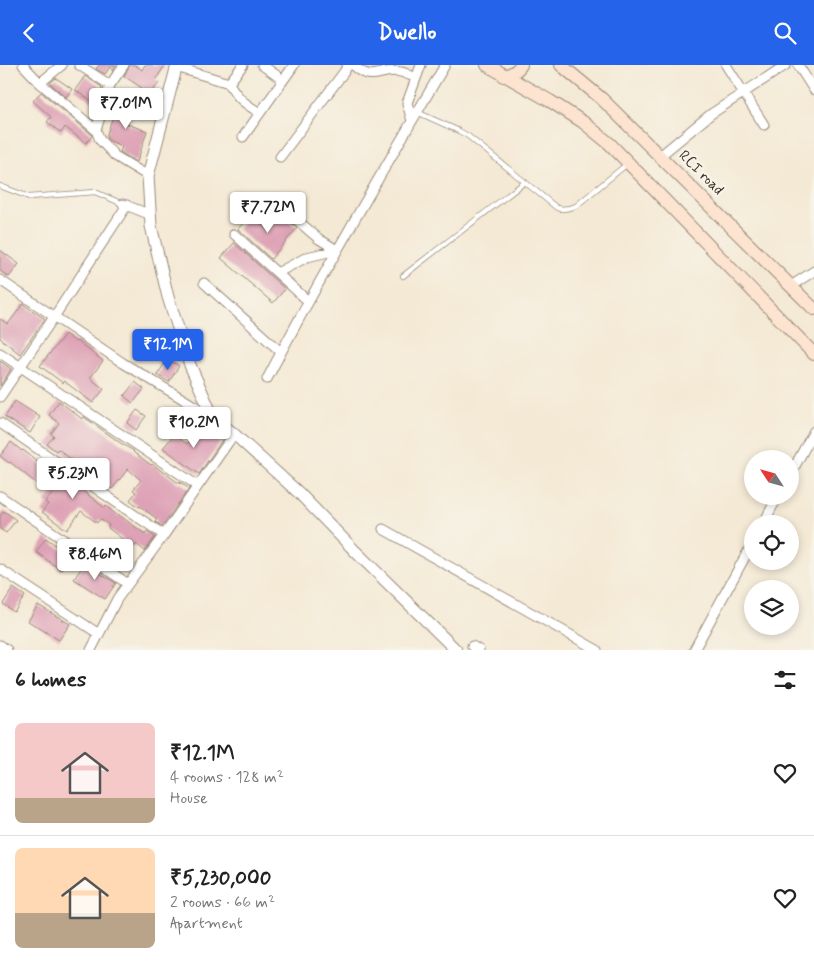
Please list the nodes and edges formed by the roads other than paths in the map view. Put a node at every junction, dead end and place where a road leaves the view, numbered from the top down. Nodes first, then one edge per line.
1 (23, 65) edge
2 (62, 65) edge
3 (79, 65) edge
4 (124, 65) edge
5 (243, 65) edge
6 (262, 65) edge
7 (294, 65) edge
8 (348, 65) edge
9 (353, 65) edge
10 (421, 65) edge
11 (445, 65) edge
12 (487, 65) edge
13 (521, 65) edge
14 (561, 65) edge
15 (726, 65) edge
16 (786, 65) edge
17 (798, 65) edge
18 (176, 66) edge
19 (504, 76) junction
20 (416, 78) junction
21 (283, 80) junction
22 (40, 83) junction
23 (229, 83) junction
24 (110, 85) junction
25 (814, 90) edge
26 (744, 92) junction
27 (260, 113) junction
28 (417, 113) junction
29 (412, 121) junction
30 (764, 125) dead end
31 (96, 130) junction
32 (243, 137) dead end
33 (660, 156) junction
34 (280, 157) dead end
35 (628, 163) junction
36 (148, 176) junction
37 (525, 182) junction
38 (0, 185) edge
39 (275, 201) dead end
40 (125, 204) junction
41 (151, 215) junction
42 (234, 234) dead end
43 (337, 250) junction
44 (814, 271) edge
45 (277, 273) junction
46 (403, 276) dead end
47 (0, 280) edge
48 (204, 283) dead end
49 (791, 286) junction
50 (308, 301) junction
51 (814, 309) edge
52 (54, 317) junction
53 (281, 352) junction
54 (813, 352) edge
55 (0, 353) edge
56 (20, 367) junction
57 (268, 379) dead end
58 (0, 397) edge
59 (213, 417) junction
60 (0, 423) edge
61 (814, 431) edge
62 (234, 434) junction
63 (799, 458) edge
64 (198, 487) junction
65 (0, 496) edge
66 (383, 529) dead end
67 (164, 535) junction
68 (744, 558) edge
69 (0, 569) edge
70 (128, 584) junction
71 (99, 634) junction
72 (0, 645) edge
73 (7, 650) edge
74 (90, 650) edge
75 (456, 650) edge
76 (597, 650) edge
77 (694, 650) edge

1 - 22 street
2 - 22 street
3 - 24 street
4 - 24 street
5 - 23 street
6 - 21 street
7 - 21 street
8 - 34 street
9 - 20 street
10 - 20 street
11 - 28 street
12 - 19 main road
13 - 19 main road
14 - 33 main road, RCI road
15 - 26 street
16 - 26 street
17 - 25 street
18 - 23 street
18 - 36 street
19 - 35 main road
20 - 29 street
21 - 27 street
22 - 31 street
23 - 27 street
24 - 31 street
26 - 30 street
26 - 33 street
27 - 32 street
28 - 29 street
28 - 37 lane
29 - 43 street
31 - 36 street
33 - 49 main road, RCI road
35 - 37 lane
35 - 54 main road
36 - 41 street
37 - 46 lane
38 - 40 lane
39 - 43 street
40 - 41 street
40 - 52 street
41 - 59 street
42 - 45 street
43 - 45 street
43 - 50 street
44 - 49 street
45 - 50 street
47 - 52 street
48 - 53 street
49 - 51 main road, RCI road
50 - 53 street
52 - 56 street
52 - 59 street
53 - 57 street
55 - 56 street
56 - 58 street
56 - 64 street
59 - 62 street
60 - 67 street
61 - 63 street
62 - 64 street
62 - 75 street
64 - 67 street
65 - 70 street
66 - 76 street
67 - 70 street
68 - 77 street
69 - 71 street
70 - 71 street
71 - 74 street
72 - 73 street

